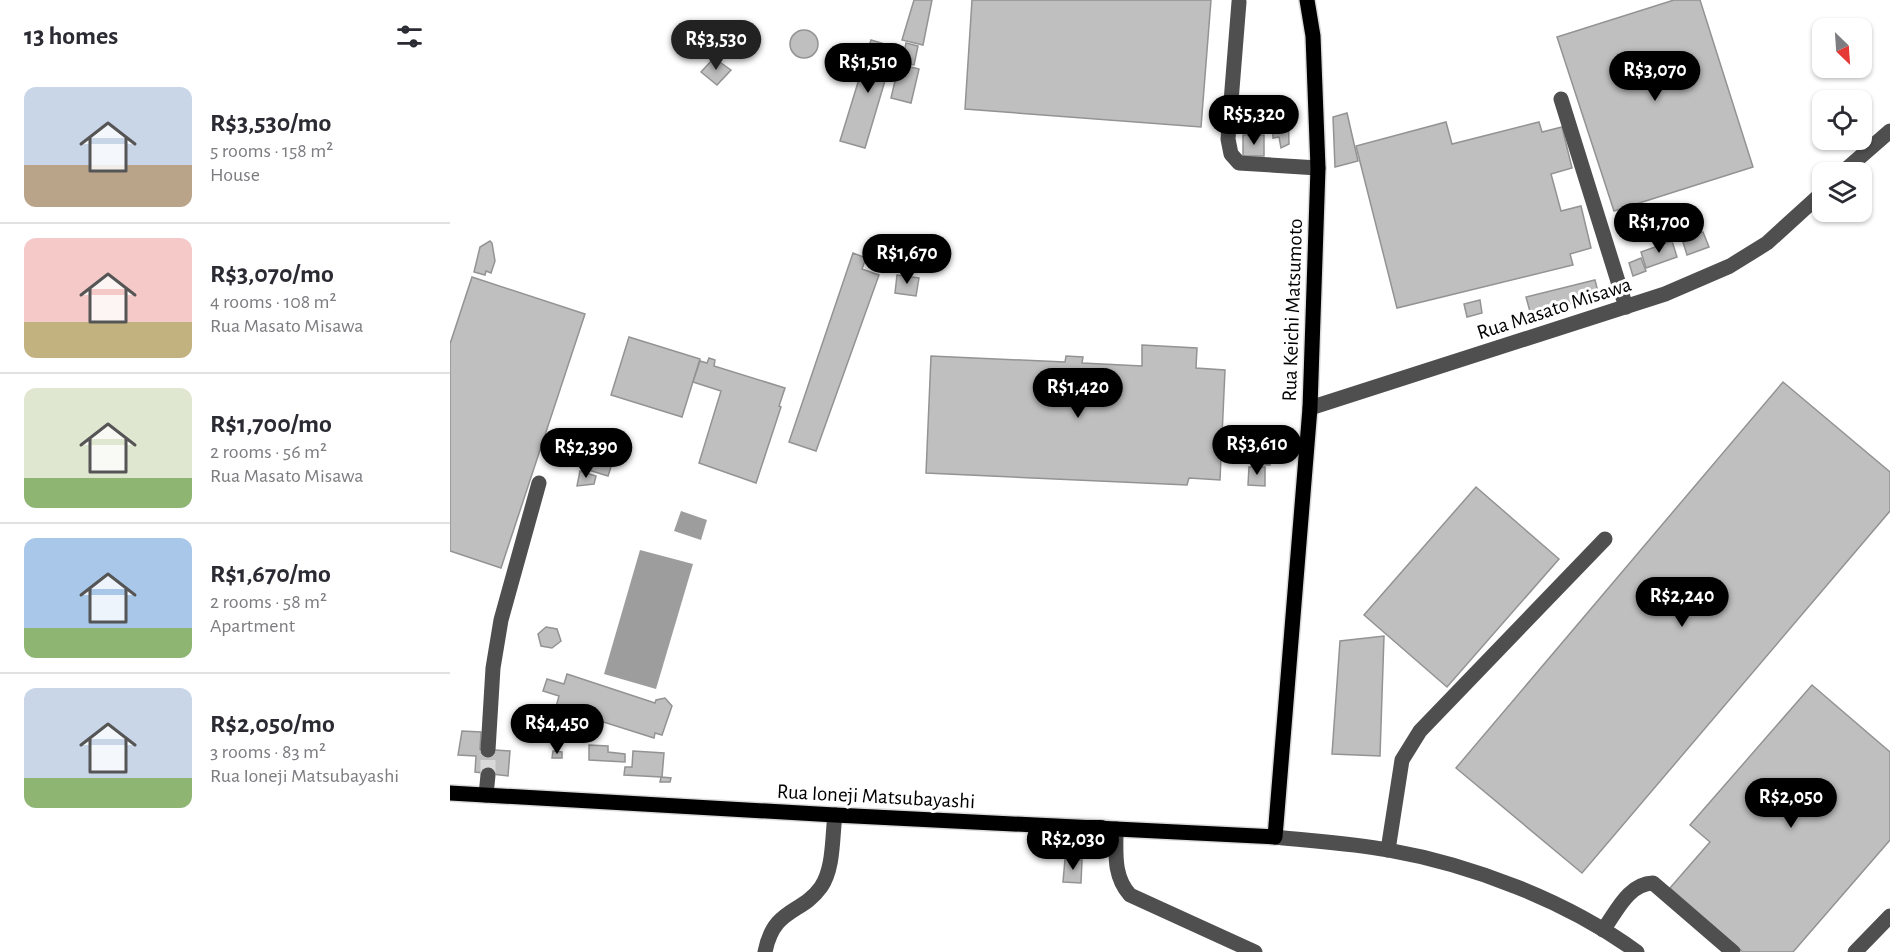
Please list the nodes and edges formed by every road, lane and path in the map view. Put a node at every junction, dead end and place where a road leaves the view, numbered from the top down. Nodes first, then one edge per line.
1 (1307, 0) edge
2 (1239, 2) dead end
3 (1561, 99) dead end
4 (1890, 131) edge
5 (1854, 162) edge
6 (1318, 168) junction
7 (1812, 202) edge
8 (1626, 307) junction
9 (1310, 408) junction
10 (539, 483) dead end
11 (1605, 539) dead end
12 (488, 750) tunnel mouth
13 (488, 775) tunnel mouth
14 (450, 793) edge
15 (486, 795) junction
16 (835, 815) junction
17 (1116, 829) junction
18 (1275, 837) junction
19 (1388, 850) junction
20 (1890, 916) edge
21 (1603, 930) junction
22 (765, 952) edge
23 (1255, 952) edge
24 (1636, 952) edge
25 (1733, 952) edge
26 (1855, 952) edge

1 - 6 main road, Rua Keichi Matsumoto
2 - 6 street
3 - 8 street
4 - 5 street
6 - 9 main road, Rua Keichi Matsumoto
7 - 8 street, Rua Masato Misawa
8 - 9 street, Rua Masato Misawa
9 - 18 main road, Rua Keichi Matsumoto
10 - 12 street
11 - 19 street
13 - 15 street
14 - 15 main road, Rua Ioneji Matsubayashi
15 - 16 main road, Rua Ioneji Matsubayashi
16 - 17 main road, Rua Ioneji Matsubayashi
16 - 22 street
17 - 18 main road, Rua Ioneji Matsubayashi
17 - 23 street
18 - 19 street, Rua Ioneji Matsubayashi
19 - 21 street, Rua Ioneji Matsubayashi
20 - 26 street
21 - 24 street, Rua Ioneji Matsubayashi
21 - 25 street

